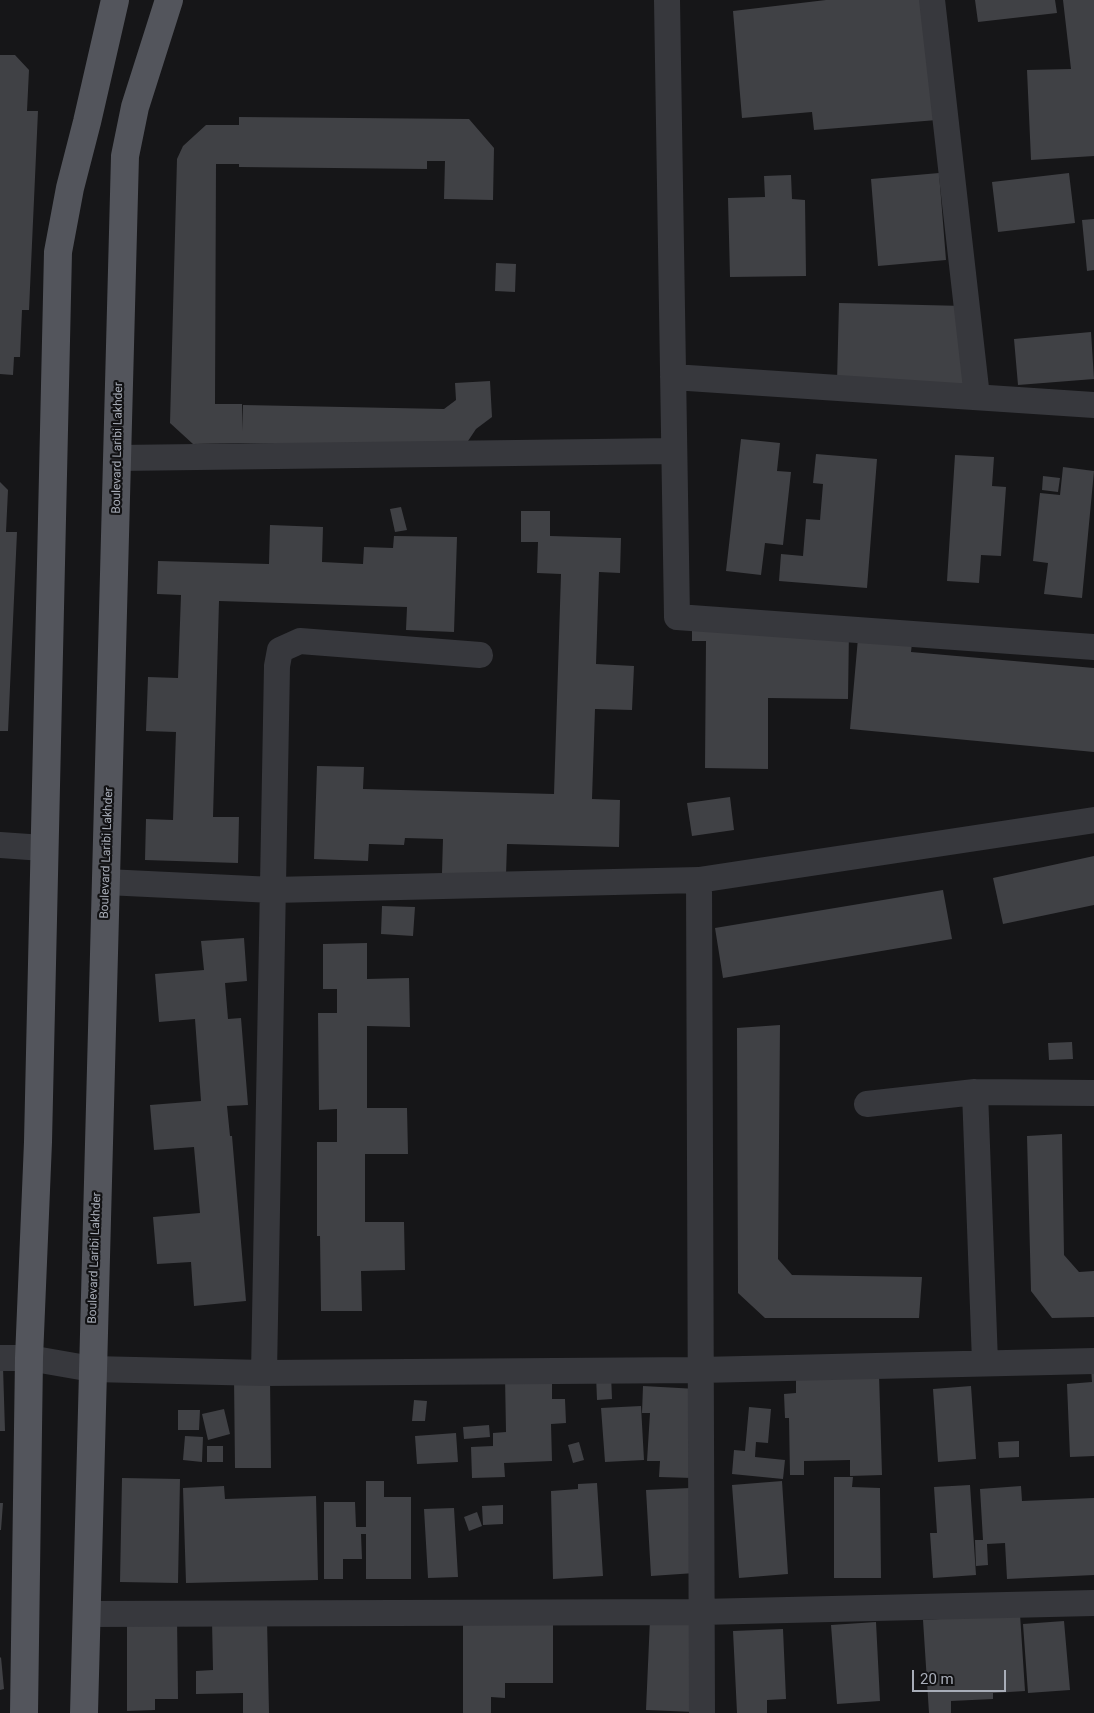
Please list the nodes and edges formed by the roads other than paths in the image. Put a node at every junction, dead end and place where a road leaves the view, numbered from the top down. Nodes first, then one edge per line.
1 (115, 0) edge
2 (169, 0) edge
3 (667, 0) edge
4 (932, 0) edge
5 (673, 377) junction
6 (977, 397) junction
7 (1094, 405) edge
8 (674, 451) junction
9 (118, 458) junction
10 (1094, 647) edge
11 (480, 655) dead end
12 (1094, 820) edge
13 (0, 846) edge
14 (43, 848) junction
15 (699, 880) junction
16 (106, 882) junction
17 (273, 890) junction
18 (974, 1092) junction
19 (1094, 1094) edge
20 (867, 1104) dead end
21 (0, 1358) edge
22 (29, 1358) junction
23 (1094, 1361) edge
24 (985, 1362) junction
25 (92, 1369) junction
26 (700, 1370) junction
27 (264, 1373) junction
28 (1094, 1603) edge
29 (700, 1612) junction
30 (86, 1614) junction
31 (24, 1713) edge
32 (84, 1713) edge
33 (702, 1713) edge

1 - 14 main road
2 - 9 main road, Boulevard Laribi Lakhder
3 - 5 street
4 - 6 street
5 - 6 street
5 - 8 street
6 - 7 street
8 - 9 street
8 - 10 street
9 - 16 main road, Boulevard Laribi Lakhder
11 - 17 street
12 - 15 street
13 - 14 street
14 - 22 main road
15 - 17 street
15 - 26 street
16 - 17 street
16 - 25 main road, Boulevard Laribi Lakhder
17 - 27 street
18 - 19 street
18 - 20 street
18 - 24 street
21 - 22 street
22 - 25 street
22 - 31 main road
23 - 24 street
24 - 26 street
25 - 27 street
25 - 30 main road, Boulevard Laribi Lakhder
26 - 27 street
26 - 29 street
28 - 29 street
29 - 30 street
29 - 33 street
30 - 32 main road, Boulevard Laribi Lakhder

